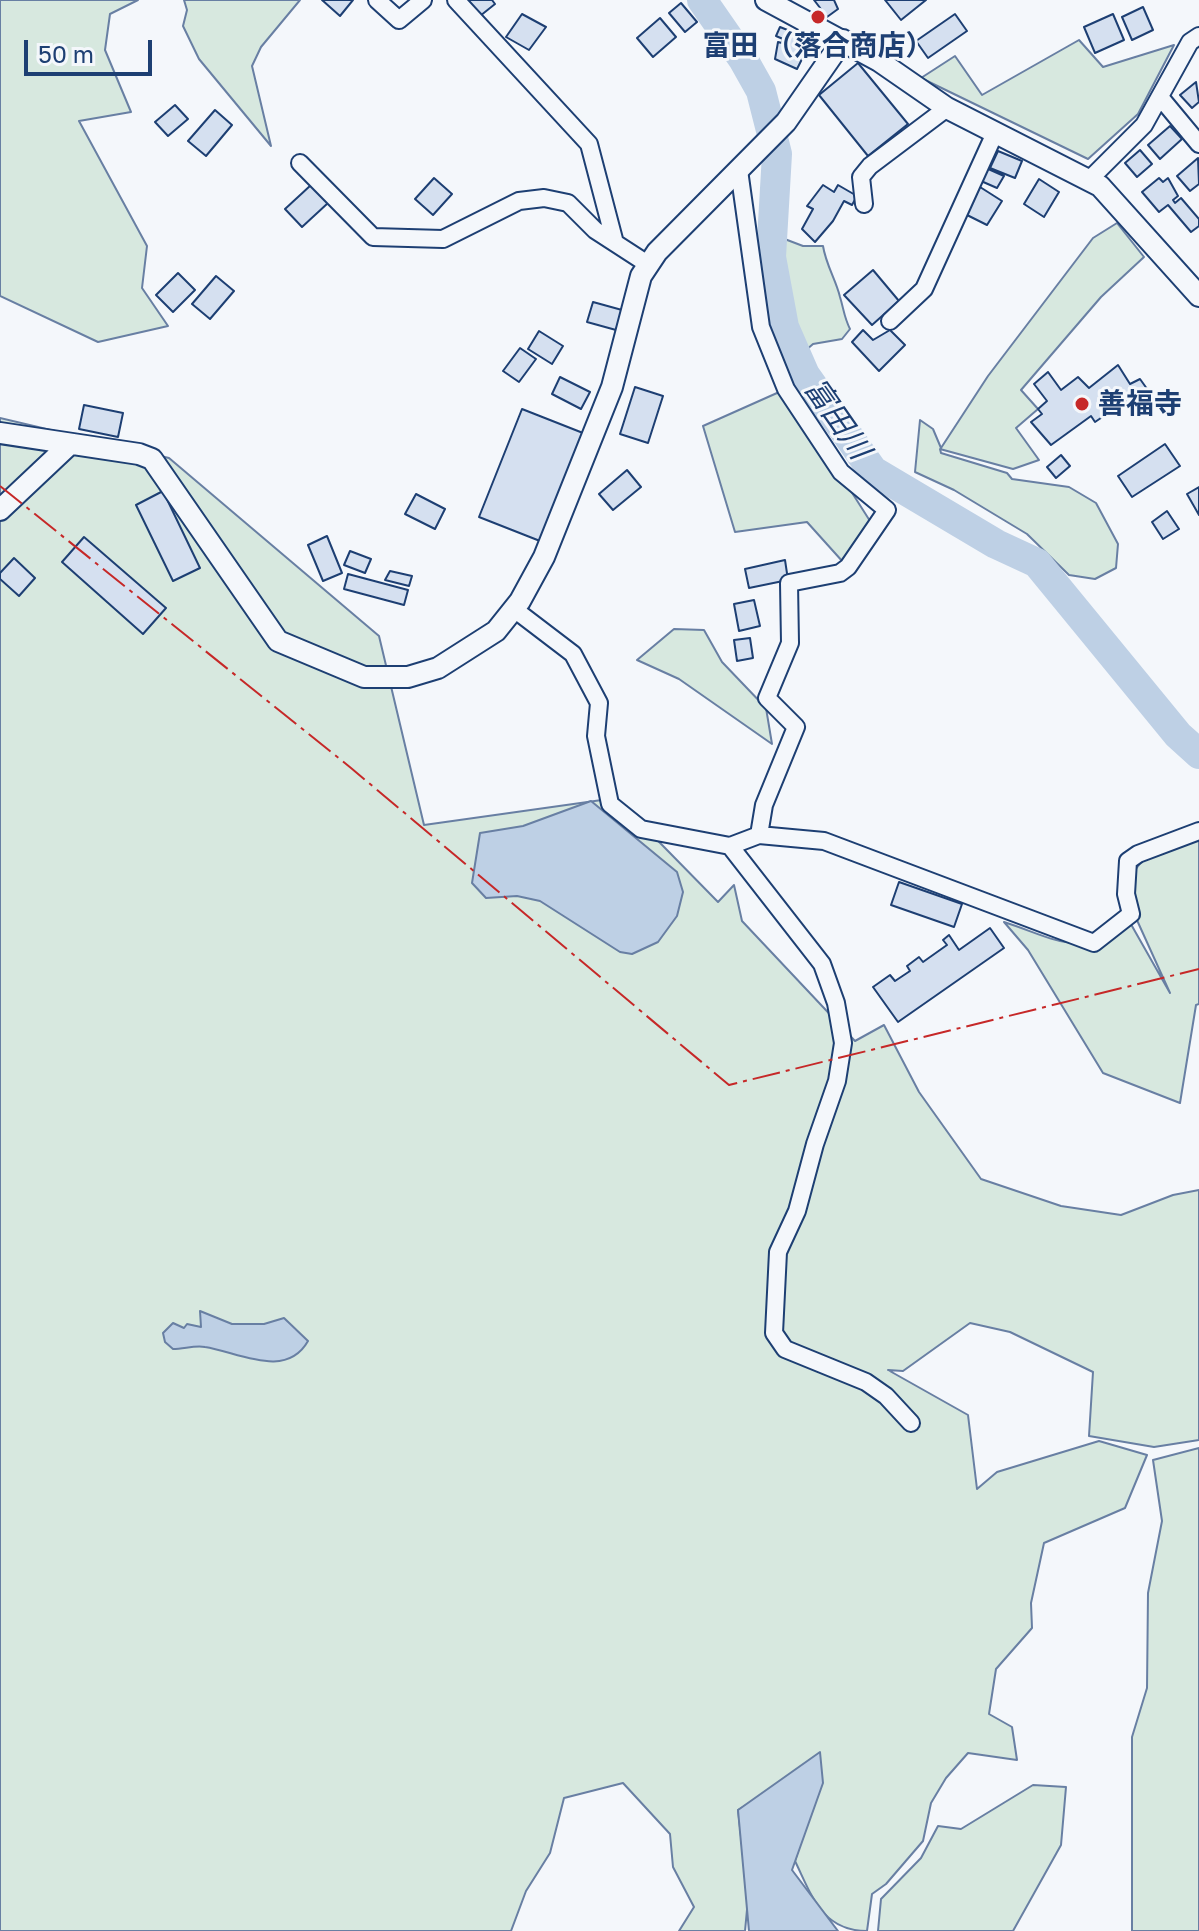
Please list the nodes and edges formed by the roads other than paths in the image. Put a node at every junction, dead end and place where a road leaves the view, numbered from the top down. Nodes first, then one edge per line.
1 (377, 0) edge
2 (423, 0) edge
3 (456, 0) edge
4 (766, 0) edge
5 (1199, 36) edge
6 (843, 40) junction
7 (1160, 97) junction
8 (947, 108) junction
9 (995, 133) junction
10 (1199, 144) edge
11 (300, 163) dead end
12 (739, 170) junction
13 (1089, 180) junction
14 (864, 204) dead end
15 (615, 243) junction
16 (649, 265) junction
17 (1199, 296) edge
18 (890, 321) dead end
19 (0, 433) edge
20 (70, 444) junction
21 (0, 510) edge
22 (514, 609) junction
23 (1199, 831) edge
24 (759, 835) junction
25 (730, 846) junction
26 (911, 1423) dead end

1 - 2 street
3 - 15 street
4 - 6 street
5 - 7 street
6 - 8 street
6 - 12 street
7 - 10 street
7 - 13 street
8 - 9 street
8 - 14 street
9 - 13 street
9 - 18 street
11 - 15 street
12 - 16 street
12 - 24 street
13 - 17 street
15 - 16 street
16 - 22 street
19 - 20 street
20 - 21 street
20 - 22 street
22 - 25 street
23 - 24 street
24 - 25 street
25 - 26 street

